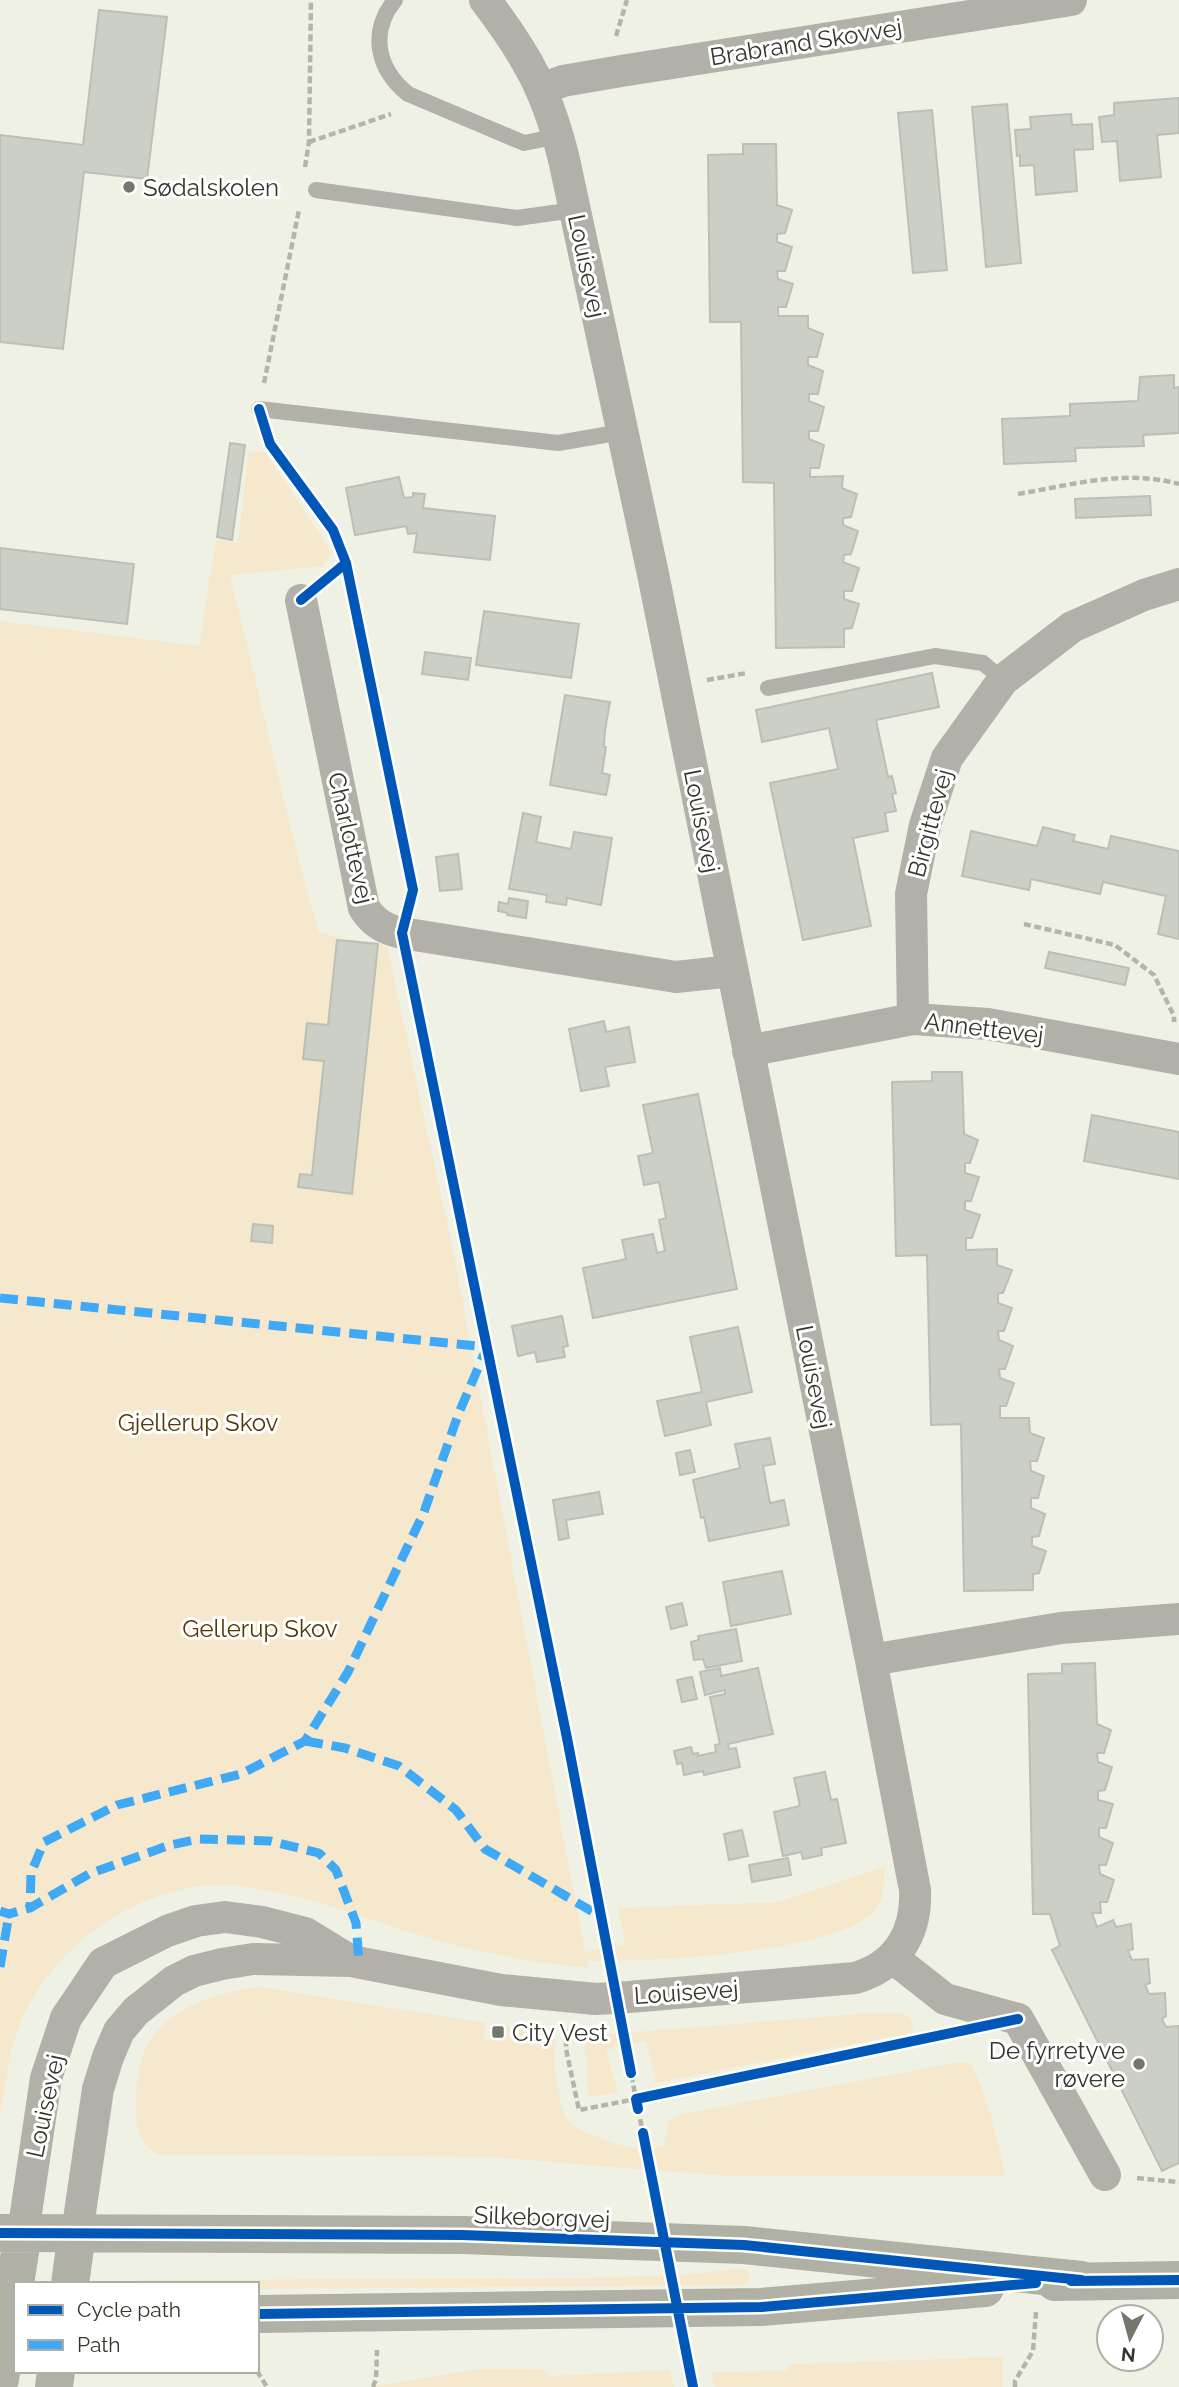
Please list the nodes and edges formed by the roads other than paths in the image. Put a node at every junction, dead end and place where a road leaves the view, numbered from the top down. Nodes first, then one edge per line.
1 (395, 0) edge
2 (485, 0) edge
3 (1071, 0) edge
4 (542, 89) junction
5 (559, 136) junction
6 (316, 190) dead end
7 (574, 210) junction
8 (259, 409) dead end
9 (622, 432) junction
10 (1179, 584) edge
11 (301, 600) dead end
12 (1003, 680) junction
13 (768, 688) road end
14 (732, 971) junction
15 (913, 1019) junction
16 (748, 1051) junction
17 (1175, 1058) edge
18 (1179, 1619) edge
19 (871, 1660) junction
20 (893, 1958) junction
21 (351, 1961) junction
22 (1105, 2175) dead end
23 (12, 2233) edge
24 (77, 2233) junction
25 (1081, 2280) junction
26 (1179, 2280) edge
27 (69, 2282) edge
28 (9, 2313) edge
29 (259, 2314) edge
30 (0, 2379) edge

1 - 5 lane
2 - 4 street, Louisevej
3 - 4 street, Brabrand Skovvej
4 - 5 street, Louisevej
5 - 7 street, Louisevej
6 - 7 lane
7 - 9 street, Louisevej
8 - 9 lane
9 - 14 street, Louisevej
10 - 12 street, Birgittevej
11 - 14 street, Charlottevej
12 - 13 lane
12 - 15 street, Birgittevej
14 - 16 street, Louisevej
15 - 16 street, Annettevej
15 - 17 street, Annettevej
16 - 19 street, Louisevej
18 - 19 street
19 - 20 street, Louisevej
20 - 21 street, Louisevej
20 - 22 street
21 - 23 street, Louisevej
21 - 24 street, Louisevej
23 - 24 main road, Silkeborgvej
23 - 28 main road
24 - 25 main road, Silkeborgvej
24 - 27 main road
25 - 26 main road, Silkeborgvej
25 - 29 main road, Silkeborgvej
28 - 30 main road

